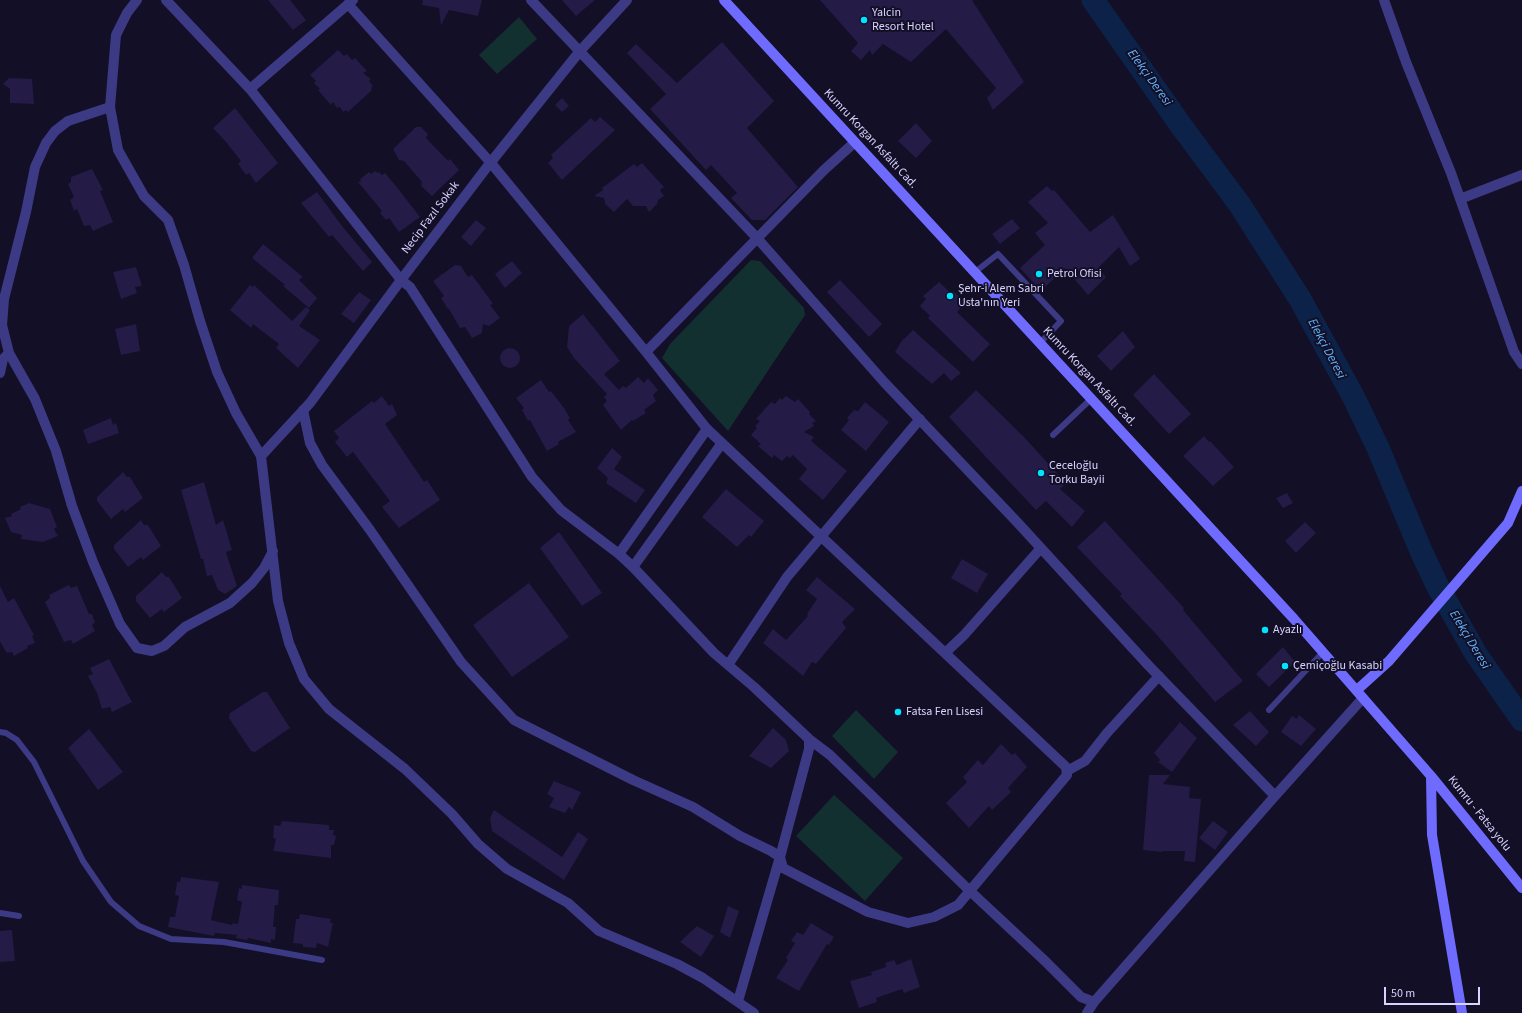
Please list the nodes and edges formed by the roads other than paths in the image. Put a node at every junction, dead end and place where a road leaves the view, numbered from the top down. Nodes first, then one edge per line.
1 (137, 0) edge
2 (166, 0) edge
3 (531, 0) edge
4 (627, 0) edge
5 (724, 0) edge
6 (1384, 0) edge
7 (350, 2) edge
8 (580, 51) junction
9 (250, 89) junction
10 (110, 107) junction
11 (855, 142) junction
12 (491, 163) junction
13 (1522, 175) edge
14 (1460, 199) junction
15 (757, 238) junction
16 (975, 272) junction
17 (401, 280) junction
18 (1, 324) edge
19 (1040, 343) junction
20 (646, 352) junction
21 (9, 353) junction
22 (1522, 364) edge
23 (0, 373) edge
24 (1091, 399) junction
25 (303, 410) junction
26 (920, 419) junction
27 (707, 429) junction
28 (1053, 435) dead end
29 (722, 443) junction
30 (261, 456) junction
31 (1522, 491) edge
32 (821, 537) junction
33 (1041, 548) junction
34 (273, 551) junction
35 (619, 554) junction
36 (633, 568) junction
37 (1323, 652) junction
38 (945, 654) junction
39 (728, 665) junction
40 (1159, 676) junction
41 (1357, 690) junction
42 (1363, 698) junction
43 (1269, 710) dead end
44 (0, 732) edge
45 (809, 739) junction
46 (1067, 771) junction
47 (1431, 776) junction
48 (1274, 796) junction
49 (780, 857) junction
50 (1522, 888) edge
51 (970, 891) junction
52 (0, 914) edge
53 (19, 916) dead end
54 (322, 960) dead end
55 (738, 1001) junction
56 (1094, 1002) junction
57 (754, 1013) edge
58 (1087, 1013) edge
59 (1462, 1013) edge

1 - 10 street
2 - 9 street
3 - 8 street
4 - 8 street, Necip Fazıl Sokak
5 - 11 main road, Kumru Korgan Asfaltı Cad.
6 - 14 street
7 - 9 street
7 - 12 street
8 - 12 street, Necip Fazıl Sokak
8 - 15 street
9 - 17 street
10 - 18 street
10 - 30 street
11 - 15 street
11 - 16 main road, Kumru Korgan Asfaltı Cad.
12 - 17 street, Necip Fazıl Sokak
12 - 20 street
13 - 14 street
14 - 22 street
15 - 20 street
15 - 26 street
16 - 19 main road, Kumru Korgan Asfaltı Cad.
16 - 19 lane
17 - 25 street, Necip Fazıl Sokak
17 - 35 street
18 - 21 street
19 - 24 main road, Kumru Korgan Asfaltı Cad.
20 - 27 street
21 - 23 street
21 - 34 street
24 - 28 lane
24 - 37 main road, Kumru Korgan Asfaltı Cad.
25 - 30 street, Necip Fazıl Sokak
25 - 49 street
26 - 32 street
26 - 33 street
27 - 29 street
27 - 35 street
29 - 32 street
29 - 36 street
30 - 34 street
31 - 41 main road
32 - 38 street
32 - 39 street
33 - 38 street
33 - 40 street
34 - 55 street
35 - 36 street
36 - 39 street
37 - 41 main road, Kumru Korgan Asfaltı Cad.
37 - 43 lane
38 - 46 street
39 - 45 street
40 - 46 street
40 - 48 street
41 - 42 main road, Kumru Korgan Asfaltı Cad.
42 - 47 main road, Kumru Korgan Asfaltı Cad.
42 - 48 street
44 - 54 lane
45 - 49 street
45 - 51 street
46 - 51 street
47 - 50 main road, Kumru - Fatsa yolu
47 - 59 main road
48 - 56 street
49 - 51 street
49 - 55 street
51 - 56 street
52 - 53 lane
55 - 57 street
56 - 58 street

